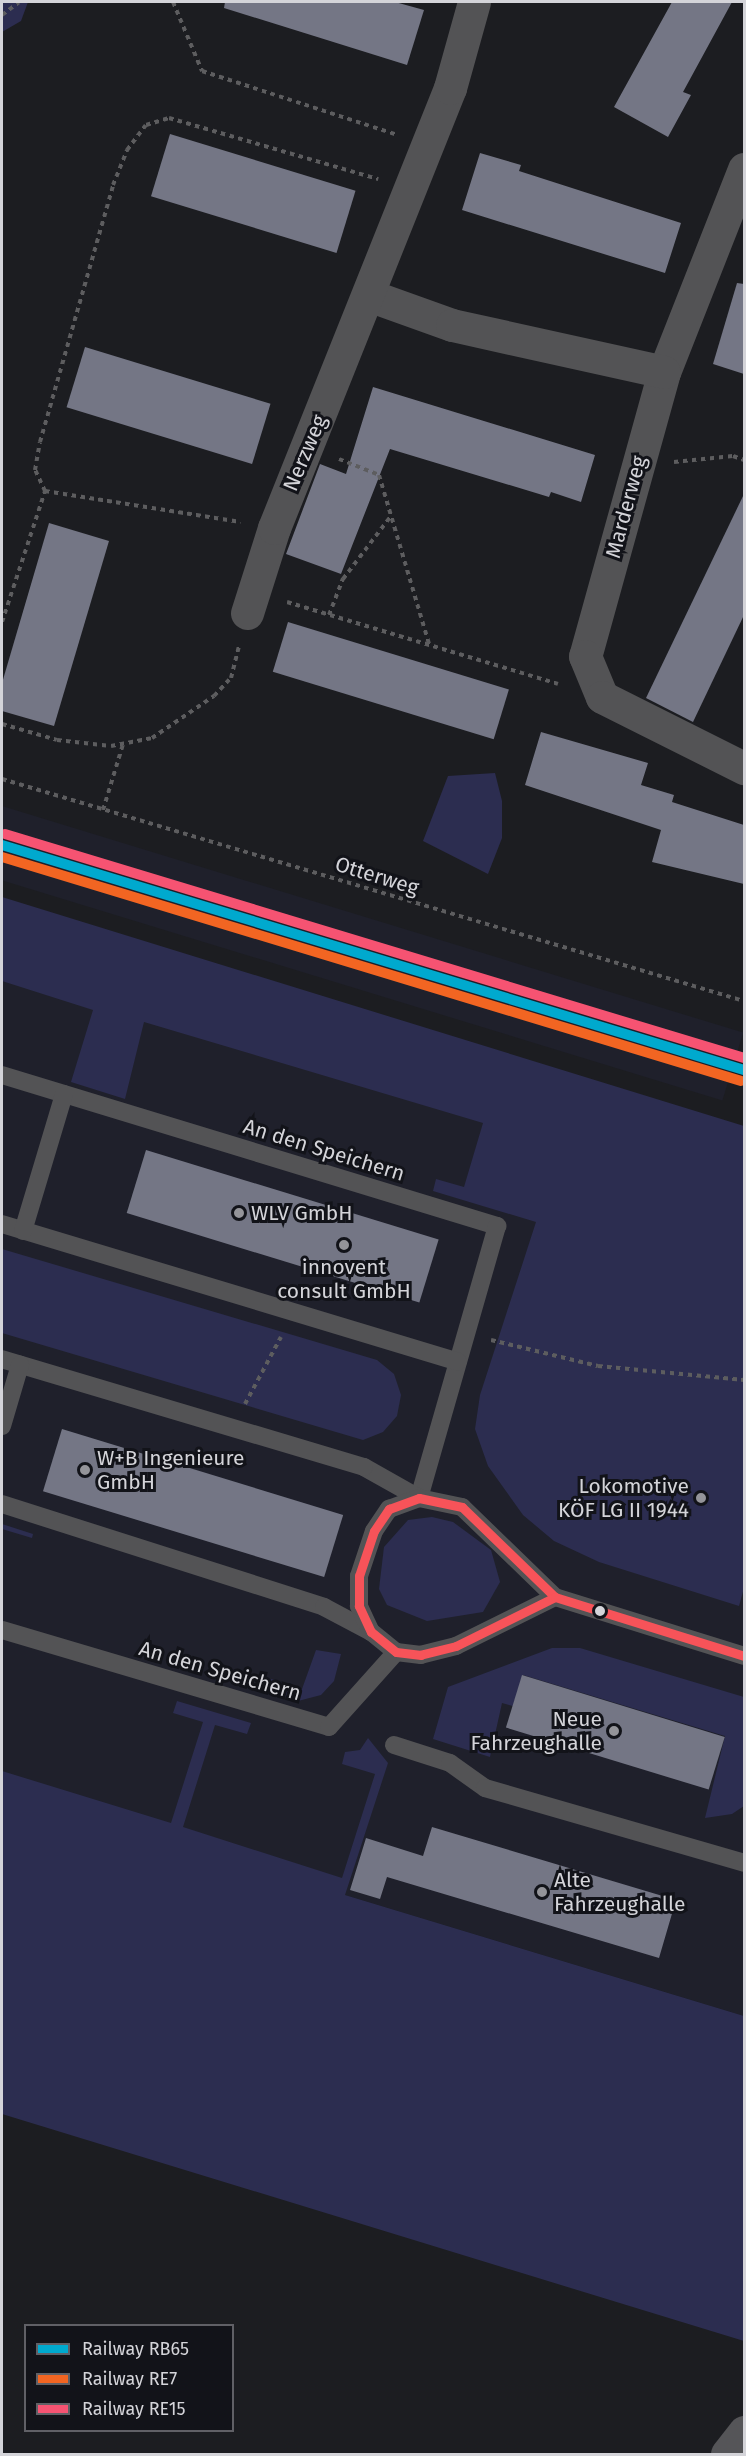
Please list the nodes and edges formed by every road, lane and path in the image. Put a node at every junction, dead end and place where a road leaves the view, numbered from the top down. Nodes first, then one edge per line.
1 (17, 2) edge
2 (173, 2) edge
3 (474, 2) edge
4 (2, 15) edge
5 (427, 147) junction
6 (744, 169) edge
7 (408, 191) junction
8 (370, 296) junction
9 (664, 372) junction
10 (308, 447) junction
11 (640, 453) junction
12 (744, 460) edge
13 (45, 491) junction
14 (391, 516) junction
15 (274, 528) junction
16 (250, 603) junction
17 (329, 615) junction
18 (2, 622) edge
19 (430, 645) junction
20 (602, 697) junction
21 (2, 724) edge
22 (123, 744) junction
23 (744, 768) edge
24 (2, 779) edge
25 (103, 810) junction
26 (744, 1001) edge
27 (2, 1075) edge
28 (64, 1094) junction
29 (2, 1224) edge
30 (23, 1231) junction
31 (294, 1312) junction
32 (467, 1334) junction
33 (2, 1359) edge
34 (458, 1362) junction
35 (20, 1365) junction
36 (744, 1380) edge
37 (2, 1426) edge
38 (232, 1428) junction
39 (419, 1498) junction
40 (2, 1504) edge
41 (555, 1597) junction
42 (2, 1630) edge
43 (371, 1632) junction
44 (396, 1652) junction
45 (744, 1656) edge
46 (394, 1745) dead end
47 (744, 1863) edge
48 (744, 2432) edge
49 (727, 2454) edge

1 - 4 path
2 - 5 path
3 - 5 street, Nerzweg
5 - 7 street, Nerzweg
6 - 9 street, Marderweg
7 - 8 street, Nerzweg
7 - 13 path
8 - 9 street
8 - 10 street, Nerzweg
9 - 11 street, Marderweg
10 - 14 path
10 - 15 street, Nerzweg
11 - 12 path
11 - 20 street, Marderweg
13 - 15 path
13 - 18 path
14 - 17 path
14 - 19 path
15 - 16 street, Nerzweg
16 - 17 path
16 - 22 path
17 - 19 path
19 - 20 path
20 - 23 street
21 - 22 path
22 - 25 path
24 - 25 path, Otterweg
25 - 26 path, Otterweg
27 - 28 lane, An den Speichern
28 - 30 lane
28 - 32 lane, An den Speichern
29 - 30 lane
30 - 31 lane
31 - 34 lane
31 - 38 path
32 - 34 lane, An den Speichern
32 - 36 path
33 - 35 lane
34 - 39 lane, An den Speichern
35 - 37 lane
35 - 38 lane
38 - 39 lane
39 - 41 lane
39 - 43 lane
40 - 43 lane
41 - 44 lane
41 - 45 lane
42 - 44 lane, An den Speichern
43 - 44 lane
46 - 47 lane
48 - 49 street

